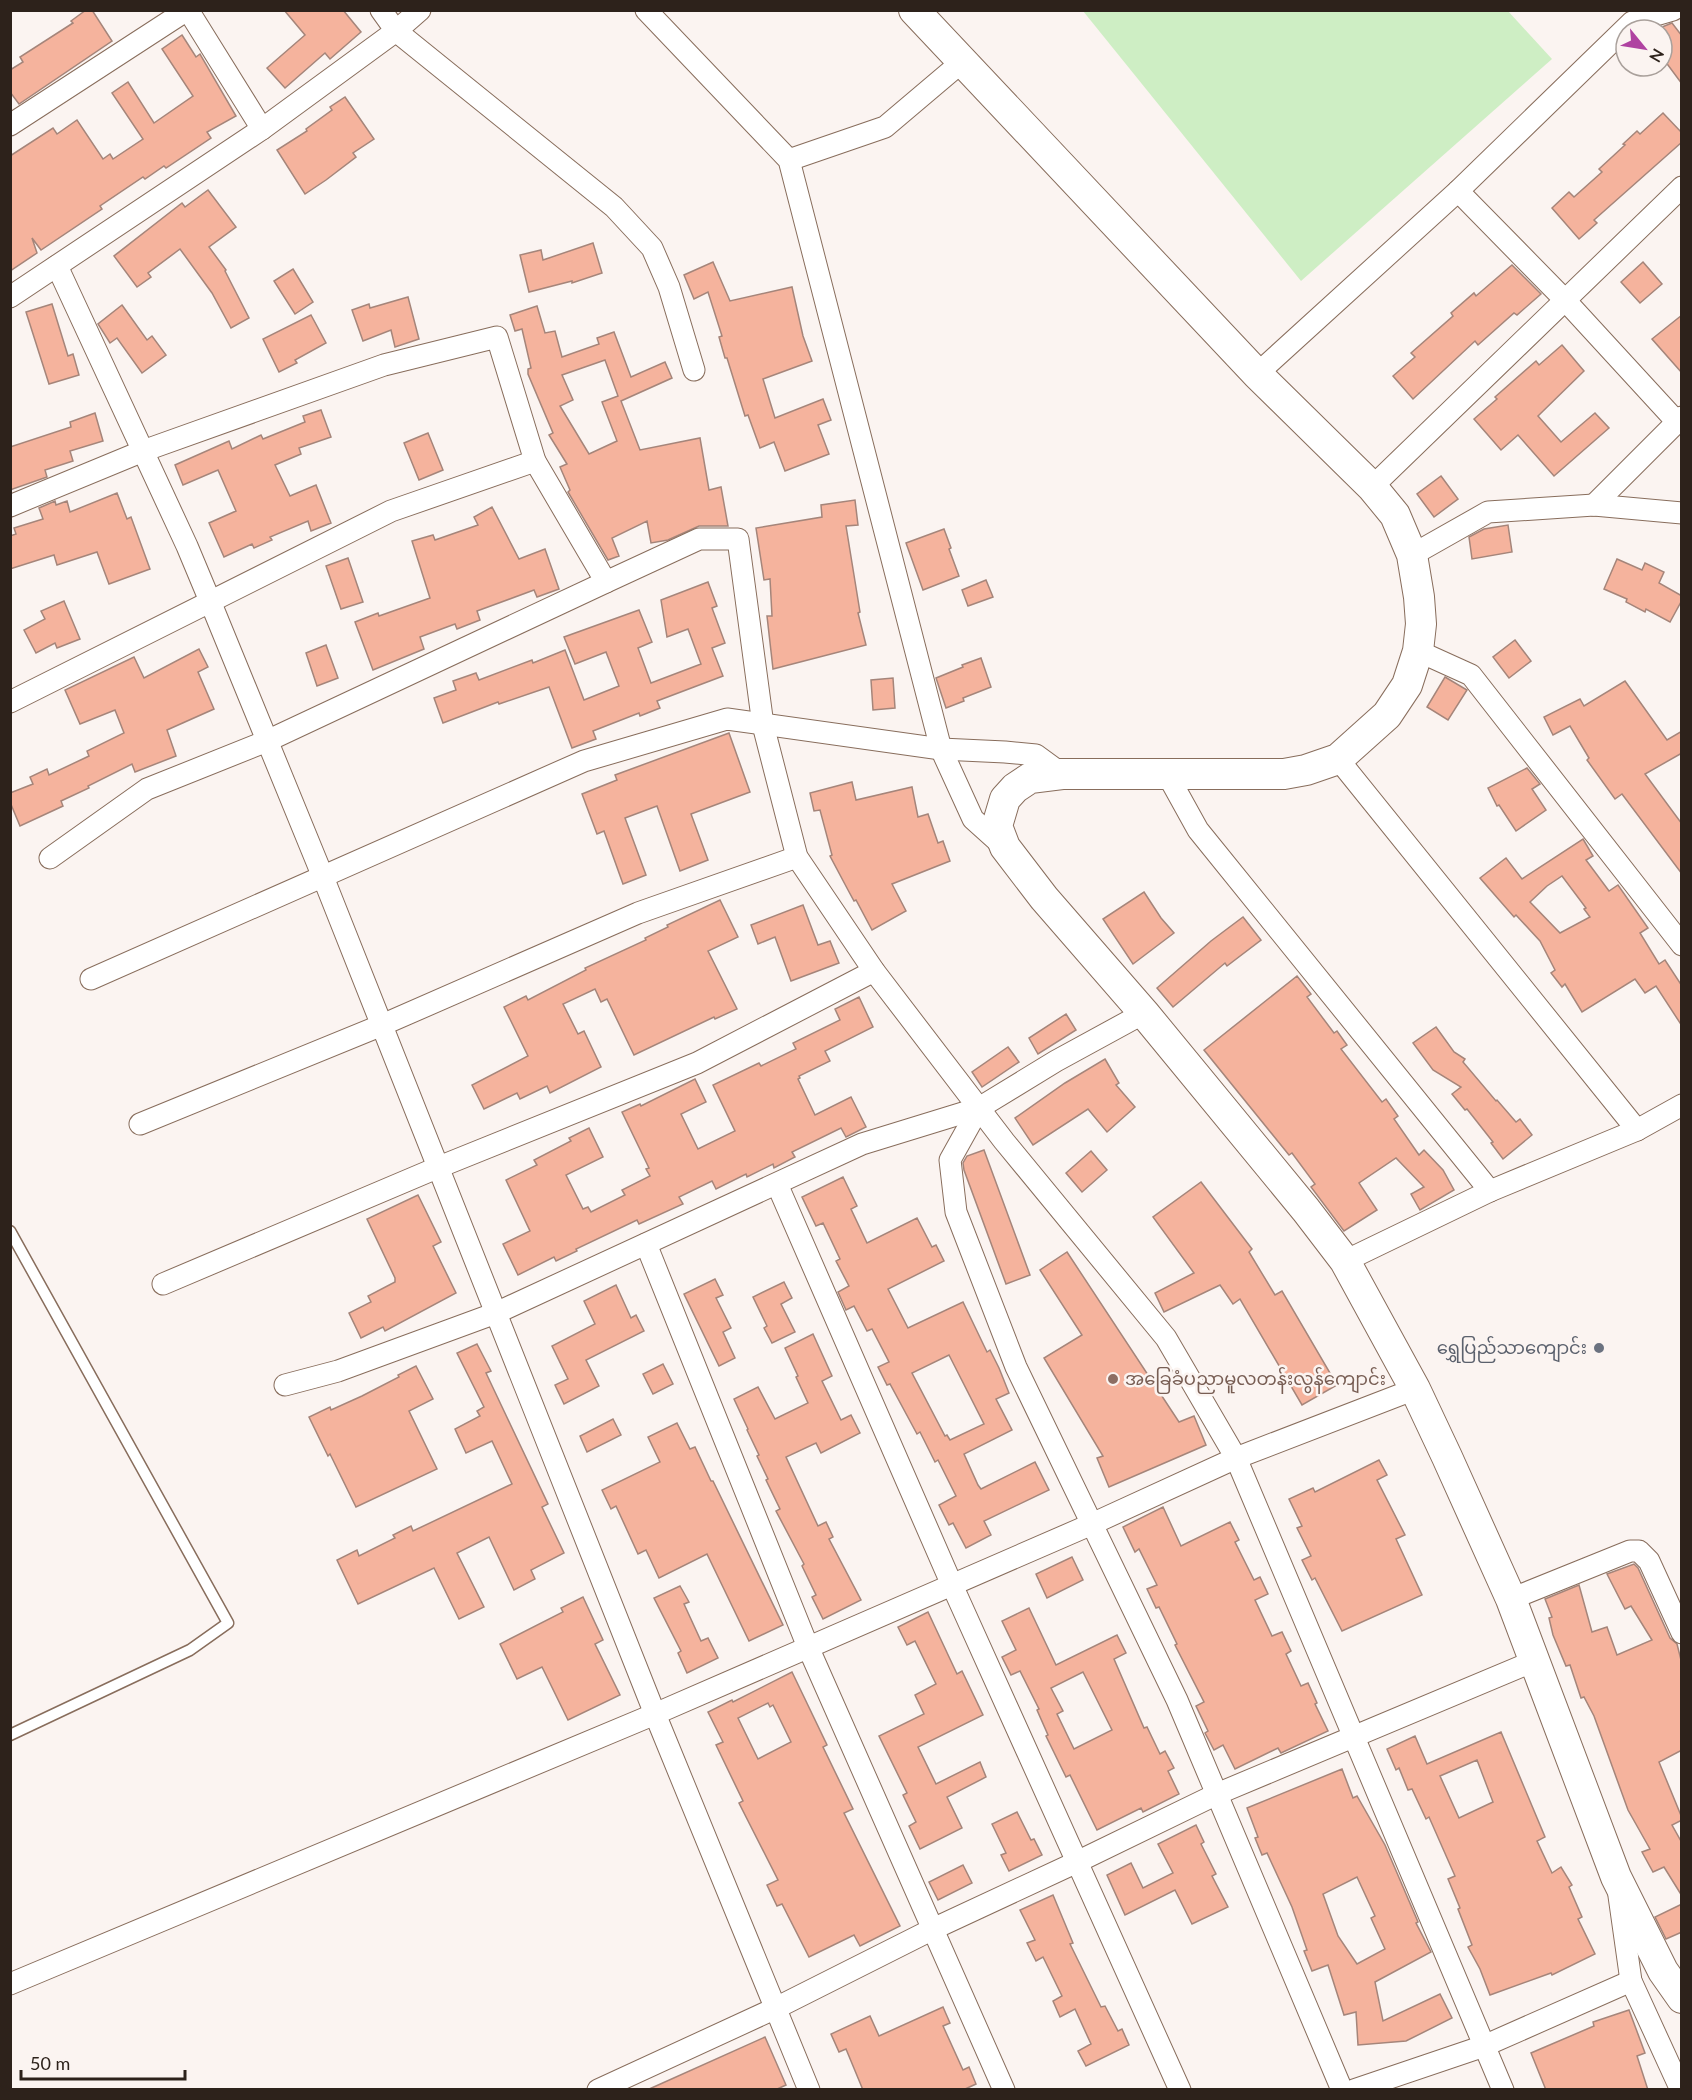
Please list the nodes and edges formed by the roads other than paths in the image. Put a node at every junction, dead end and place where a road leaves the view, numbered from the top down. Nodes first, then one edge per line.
1 (187, 10) edge
2 (381, 10) edge
3 (420, 10) edge
4 (646, 10) edge
5 (914, 10) edge
6 (1672, 10) edge
7 (1627, 16) edge
8 (396, 31) junction
9 (963, 62) junction
10 (10, 126) edge
11 (262, 129) junction
12 (789, 160) junction
13 (1682, 187) edge
14 (1458, 191) junction
15 (57, 266) junction
16 (10, 297) edge
17 (1564, 299) junction
18 (694, 370) dead end
19 (1257, 374) junction
20 (1679, 419) edge
21 (143, 451) junction
22 (535, 461) junction
23 (1372, 487) junction
24 (1594, 505) junction
25 (10, 506) edge
26 (1682, 513) edge
27 (1412, 555) junction
28 (606, 582) junction
29 (210, 601) junction
30 (1418, 651) junction
31 (10, 702) edge
32 (763, 725) junction
33 (267, 741) junction
34 (941, 749) junction
35 (1338, 759) junction
36 (1062, 774) junction
37 (1167, 774) junction
38 (1005, 847) junction
39 (797, 857) junction
40 (50, 858) dead end
41 (323, 877) junction
42 (1682, 945) edge
43 (874, 971) junction
44 (91, 980) dead end
45 (1144, 1013) junction
46 (382, 1025) junction
47 (1682, 1105) edge
48 (979, 1108) junction
49 (140, 1124) dead end
50 (1637, 1130) junction
51 (439, 1167) junction
52 (777, 1184) junction
53 (1490, 1191) junction
54 (10, 1231) edge
55 (646, 1244) junction
56 (1345, 1262) junction
57 (163, 1284) dead end
58 (496, 1313) junction
59 (285, 1385) dead end
60 (1414, 1389) junction
61 (1236, 1458) junction
62 (1092, 1524) junction
63 (952, 1585) junction
64 (1511, 1599) junction
65 (1682, 1633) edge
66 (808, 1647) junction
67 (1534, 1661) junction
68 (655, 1714) junction
69 (10, 1735) edge
70 (1355, 1737) junction
71 (1217, 1794) junction
72 (1077, 1862) junction
73 (1616, 1877) junction
74 (933, 1929) junction
75 (1672, 1968) edge
76 (1630, 1981) junction
77 (10, 1984) edge
78 (1682, 1998) edge
79 (776, 2008) junction
80 (1485, 2046) junction
81 (598, 2090) edge
82 (809, 2090) edge
83 (1004, 2090) edge
84 (1180, 2090) edge
85 (1342, 2090) edge
86 (1354, 2090) edge
87 (1503, 2090) edge
88 (1681, 2090) edge

1 - 10 street
1 - 11 street
2 - 8 street
3 - 8 street
4 - 12 street
5 - 9 street
6 - 7 street
7 - 14 street
8 - 11 street
8 - 18 street
9 - 12 street
9 - 19 street
11 - 15 street
12 - 34 street
13 - 17 street
14 - 17 street
14 - 19 street
15 - 16 street
15 - 21 street
17 - 20 street
17 - 23 street
19 - 23 street
20 - 24 street
21 - 22 street
21 - 25 street
21 - 29 street
22 - 28 street
22 - 29 street
23 - 27 street
24 - 26 street
24 - 27 street
27 - 30 street
28 - 32 street
28 - 33 street
29 - 31 street
29 - 33 street
30 - 35 street
30 - 42 street
32 - 34 street
32 - 39 street
32 - 41 street
33 - 40 street
33 - 41 street
34 - 36 street
34 - 38 street
35 - 37 street
35 - 50 street
36 - 37 street
36 - 38 street
37 - 53 street
38 - 45 street
39 - 43 street
39 - 46 street
41 - 44 street
41 - 46 street
43 - 48 street
43 - 51 street
45 - 48 street
45 - 56 street
46 - 49 street
46 - 51 street
47 - 50 street
48 - 52 street
48 - 61 street
48 - 62 street
50 - 53 street
51 - 57 street
51 - 58 street
52 - 55 street
52 - 63 street
53 - 56 street
54 - 69 lane
55 - 58 street
55 - 66 street
56 - 60 street
58 - 59 street
58 - 68 street
60 - 61 street
60 - 64 street
61 - 62 street
61 - 70 street
62 - 63 street
62 - 71 street
63 - 66 street
63 - 72 street
64 - 65 street
64 - 67 street
66 - 68 street
66 - 74 street
67 - 70 street
67 - 73 street
68 - 77 street
68 - 79 street
70 - 71 street
70 - 80 street
71 - 72 street
71 - 85 street
72 - 74 street
72 - 84 street
73 - 75 street
73 - 76 street
74 - 79 street
74 - 83 street
75 - 78 street
76 - 80 street
76 - 88 street
79 - 81 street
79 - 82 street
80 - 86 street
80 - 87 street

